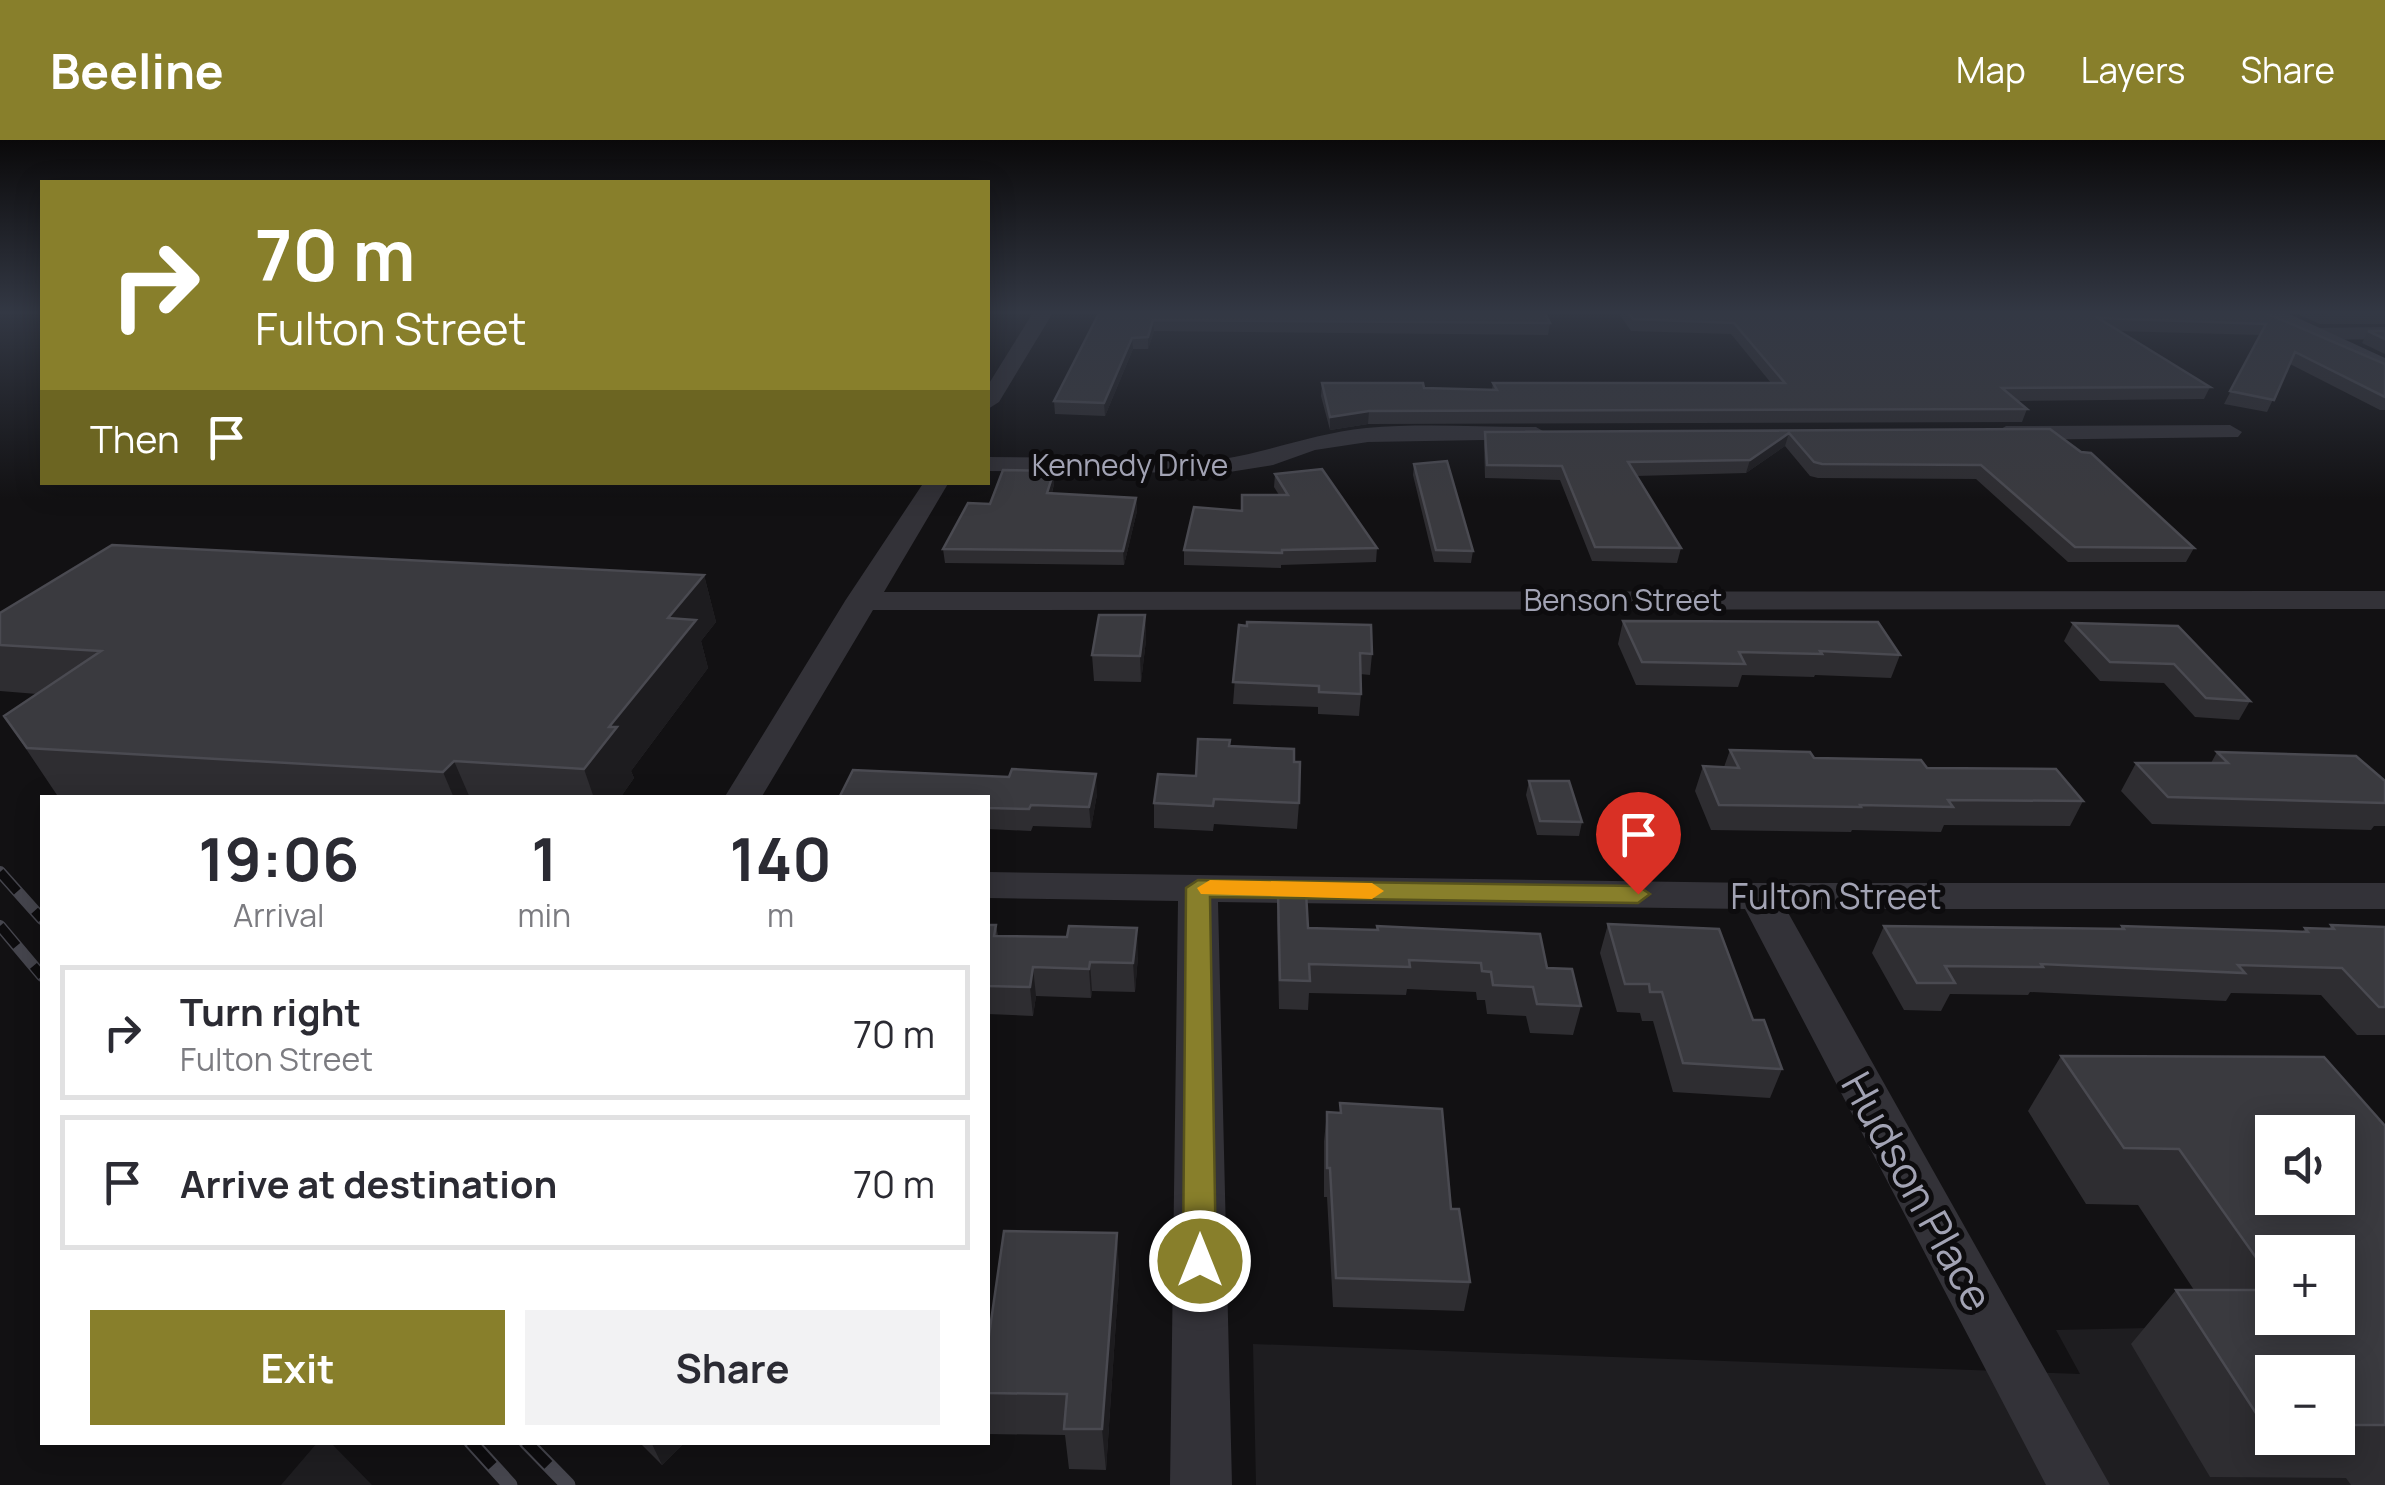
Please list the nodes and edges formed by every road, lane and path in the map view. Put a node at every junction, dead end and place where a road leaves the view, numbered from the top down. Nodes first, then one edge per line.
1 (1005, 374) edge
2 (990, 399) edge
3 (2230, 432) dead end
4 (1975, 433) edge
5 (1564, 434) edge
6 (990, 464) edge
7 (935, 485) edge
8 (2385, 600) edge
9 (860, 601) junction
10 (744, 795) edge
11 (990, 885) edge
12 (1198, 888) junction
13 (1758, 896) junction
14 (2385, 896) edge
15 (1200, 1485) edge
16 (2079, 1485) edge

1 - 2 street
3 - 4 street
5 - 6 street, Kennedy Drive
7 - 9 street
8 - 9 street, Benson Street
9 - 10 street
11 - 12 street, Fulton Street
12 - 13 street, Fulton Street
12 - 15 street
13 - 14 street, Fulton Street
13 - 16 street, Hudson Place

